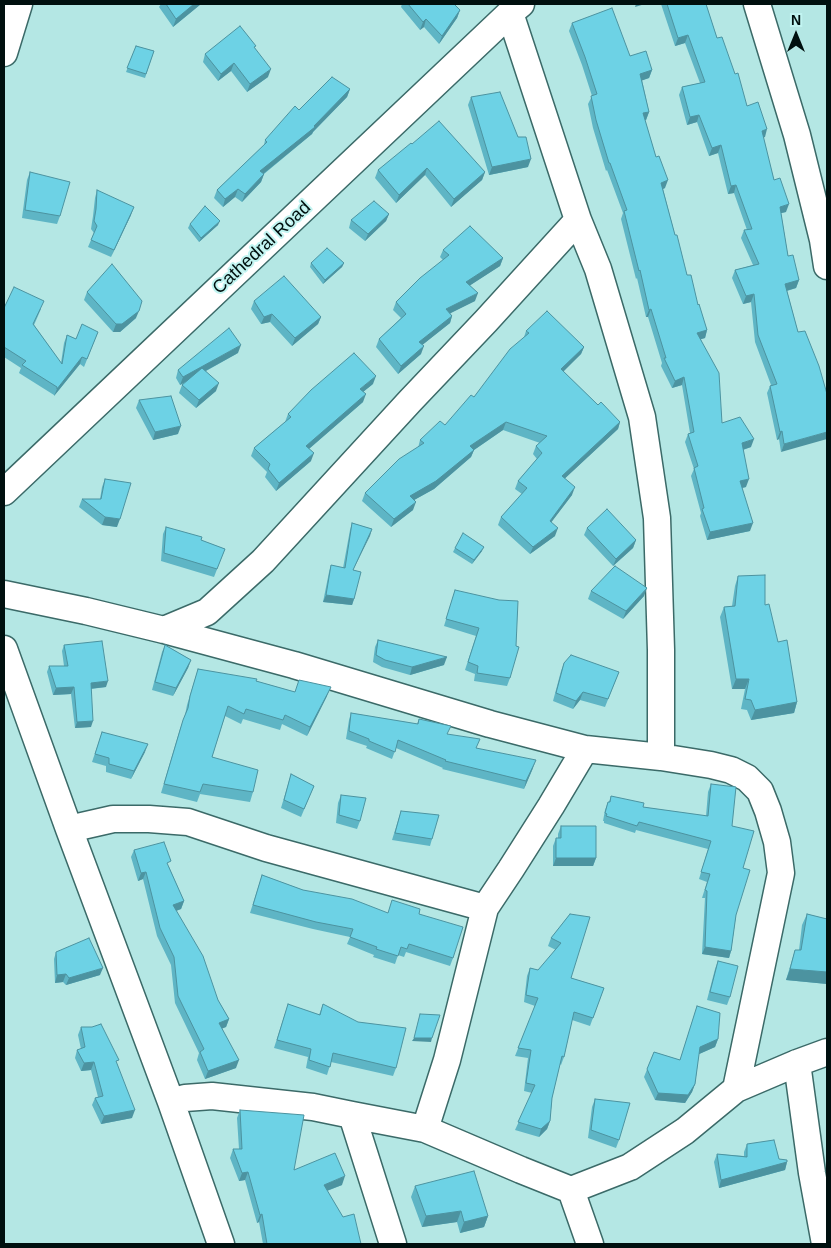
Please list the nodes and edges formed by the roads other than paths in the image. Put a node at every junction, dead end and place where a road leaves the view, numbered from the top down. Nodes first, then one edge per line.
1 (18, 4) edge
2 (757, 4) edge
3 (516, 8) edge
4 (4, 53) edge
5 (578, 220) junction
6 (827, 266) edge
7 (4, 492) edge
8 (4, 594) edge
9 (164, 630) junction
10 (4, 649) edge
11 (585, 749) junction
12 (661, 757) junction
13 (69, 829) junction
14 (485, 908) junction
15 (827, 1052) edge
16 (797, 1063) junction
17 (736, 1090) junction
18 (171, 1102) junction
19 (352, 1115) junction
20 (425, 1128) junction
21 (571, 1190) junction
22 (221, 1244) edge
23 (393, 1244) edge
24 (590, 1244) edge
25 (825, 1244) edge

1 - 4 street
2 - 6 street
3 - 5 street
3 - 7 street, Cathedral Road
5 - 9 street
5 - 12 street
8 - 9 street
9 - 11 street
10 - 13 street
11 - 12 street
11 - 14 street
12 - 17 street
13 - 14 street
13 - 18 street
14 - 20 street
15 - 16 street
16 - 17 street
16 - 25 street
17 - 21 street
18 - 19 street
18 - 22 street
19 - 20 street
19 - 23 street
20 - 21 street
21 - 24 street

